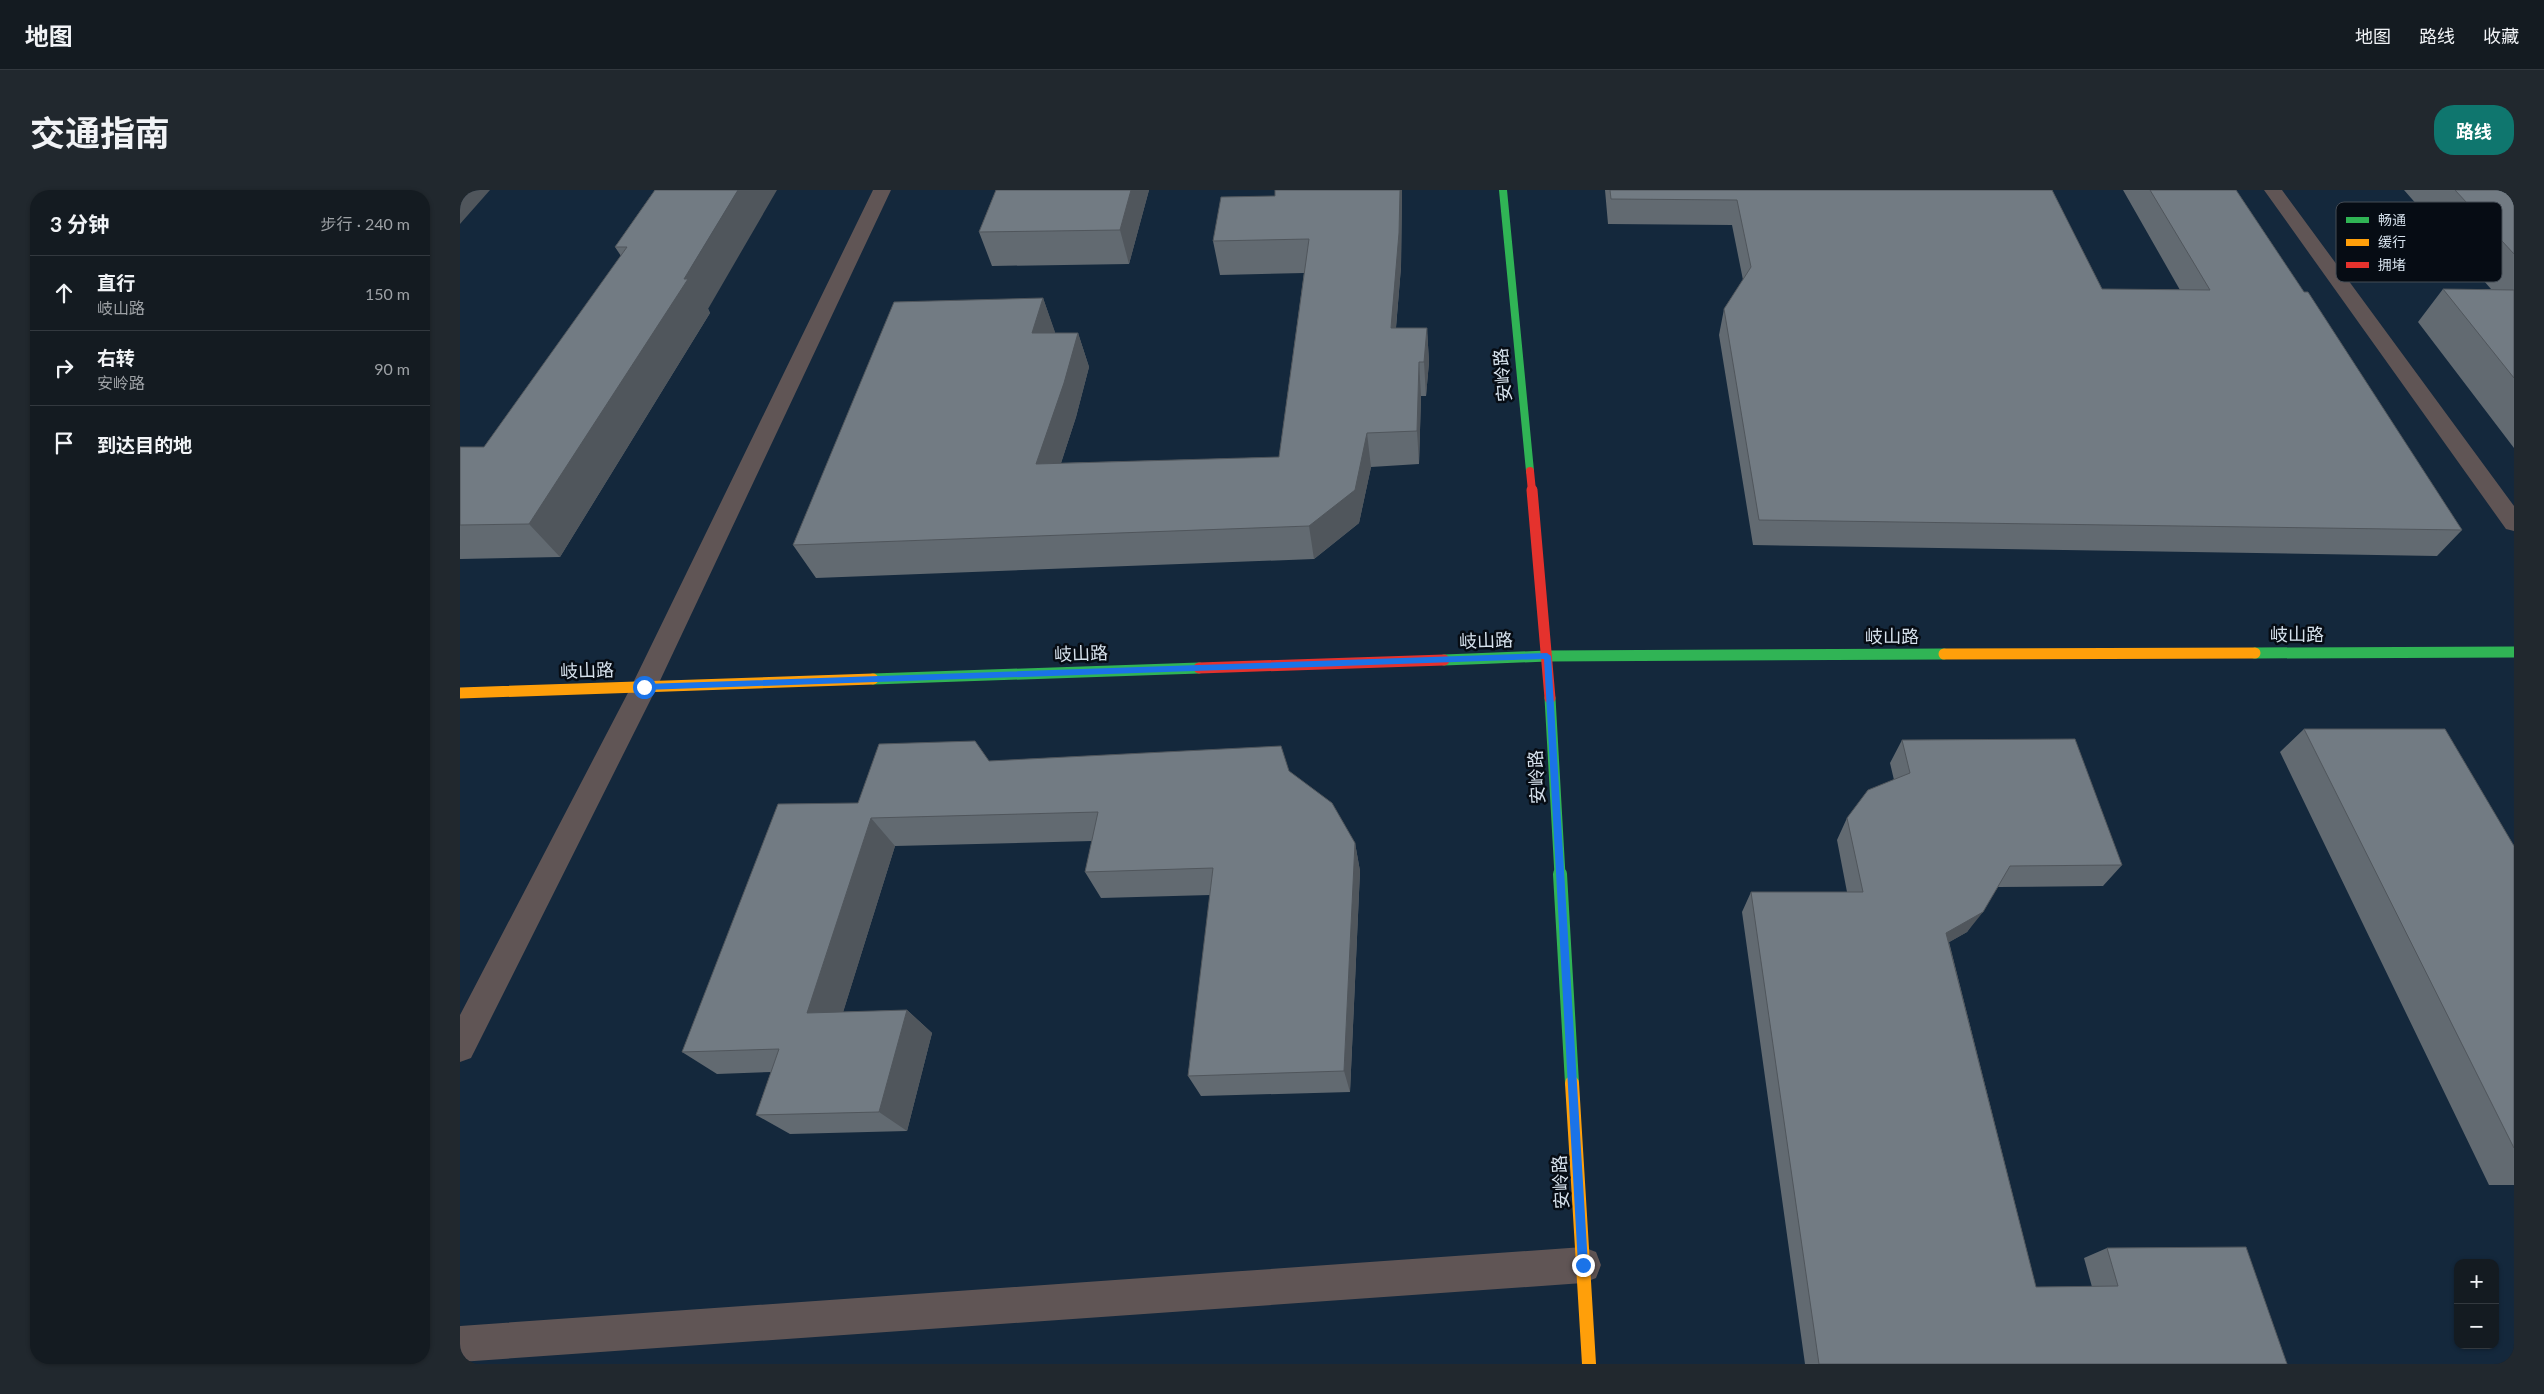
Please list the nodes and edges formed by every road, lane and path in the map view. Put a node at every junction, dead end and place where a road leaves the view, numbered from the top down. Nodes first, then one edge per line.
1 (882, 190) edge
2 (1502, 190) edge
3 (2273, 190) edge
4 (2336, 277) edge
5 (2340, 282) edge
6 (2514, 523) edge
7 (2514, 652) edge
8 (1547, 656) junction
9 (644, 687) junction
10 (460, 693) edge
11 (460, 1047) edge
12 (1583, 1265) junction
13 (460, 1344) edge
14 (1589, 1364) edge

1 - 9 street
2 - 8 main road, 安岭路
3 - 4 street
5 - 6 street
7 - 8 main road, 岐山路
8 - 9 main road, 岐山路
8 - 12 main road, 安岭路
9 - 10 main road, 岐山路
9 - 11 street
12 - 13 street
12 - 14 main road, 安岭路

